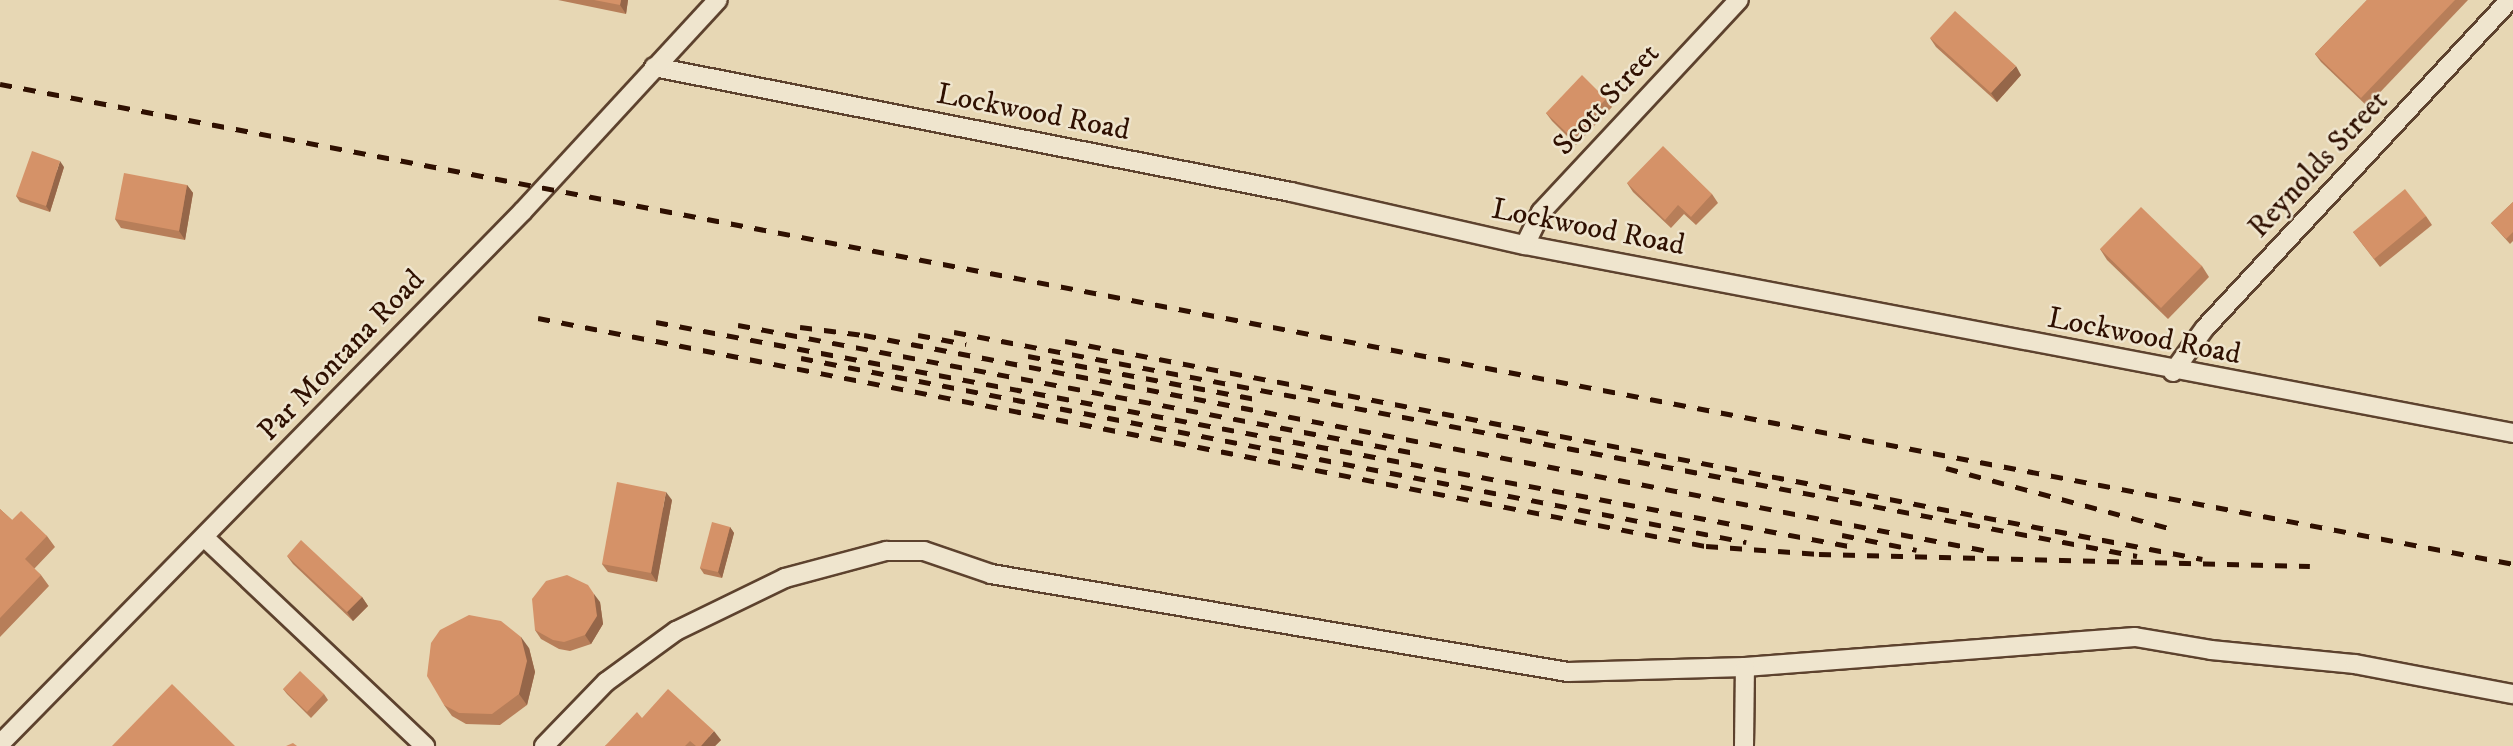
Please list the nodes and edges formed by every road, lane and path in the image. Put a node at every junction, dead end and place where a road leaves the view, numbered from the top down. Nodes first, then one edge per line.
1 (718, 0) edge
2 (1739, 0) edge
3 (2510, 0) edge
4 (654, 67) junction
5 (1525, 245) junction
6 (2173, 372) junction
7 (2513, 433) edge
8 (205, 538) junction
9 (1745, 667) junction
10 (2513, 694) edge
11 (0, 744) edge
12 (425, 746) edge
13 (544, 746) edge
14 (1744, 746) edge

1 - 4 street, Par Montana Road
2 - 5 street, Scott Street
3 - 6 street, Reynolds Street
4 - 5 street, Lockwood Road
4 - 8 street, Par Montana Road
5 - 6 street, Lockwood Road
6 - 7 street, Lockwood Road
8 - 11 street, Par Montana Road
8 - 12 street
9 - 10 street
9 - 13 street
9 - 14 street

